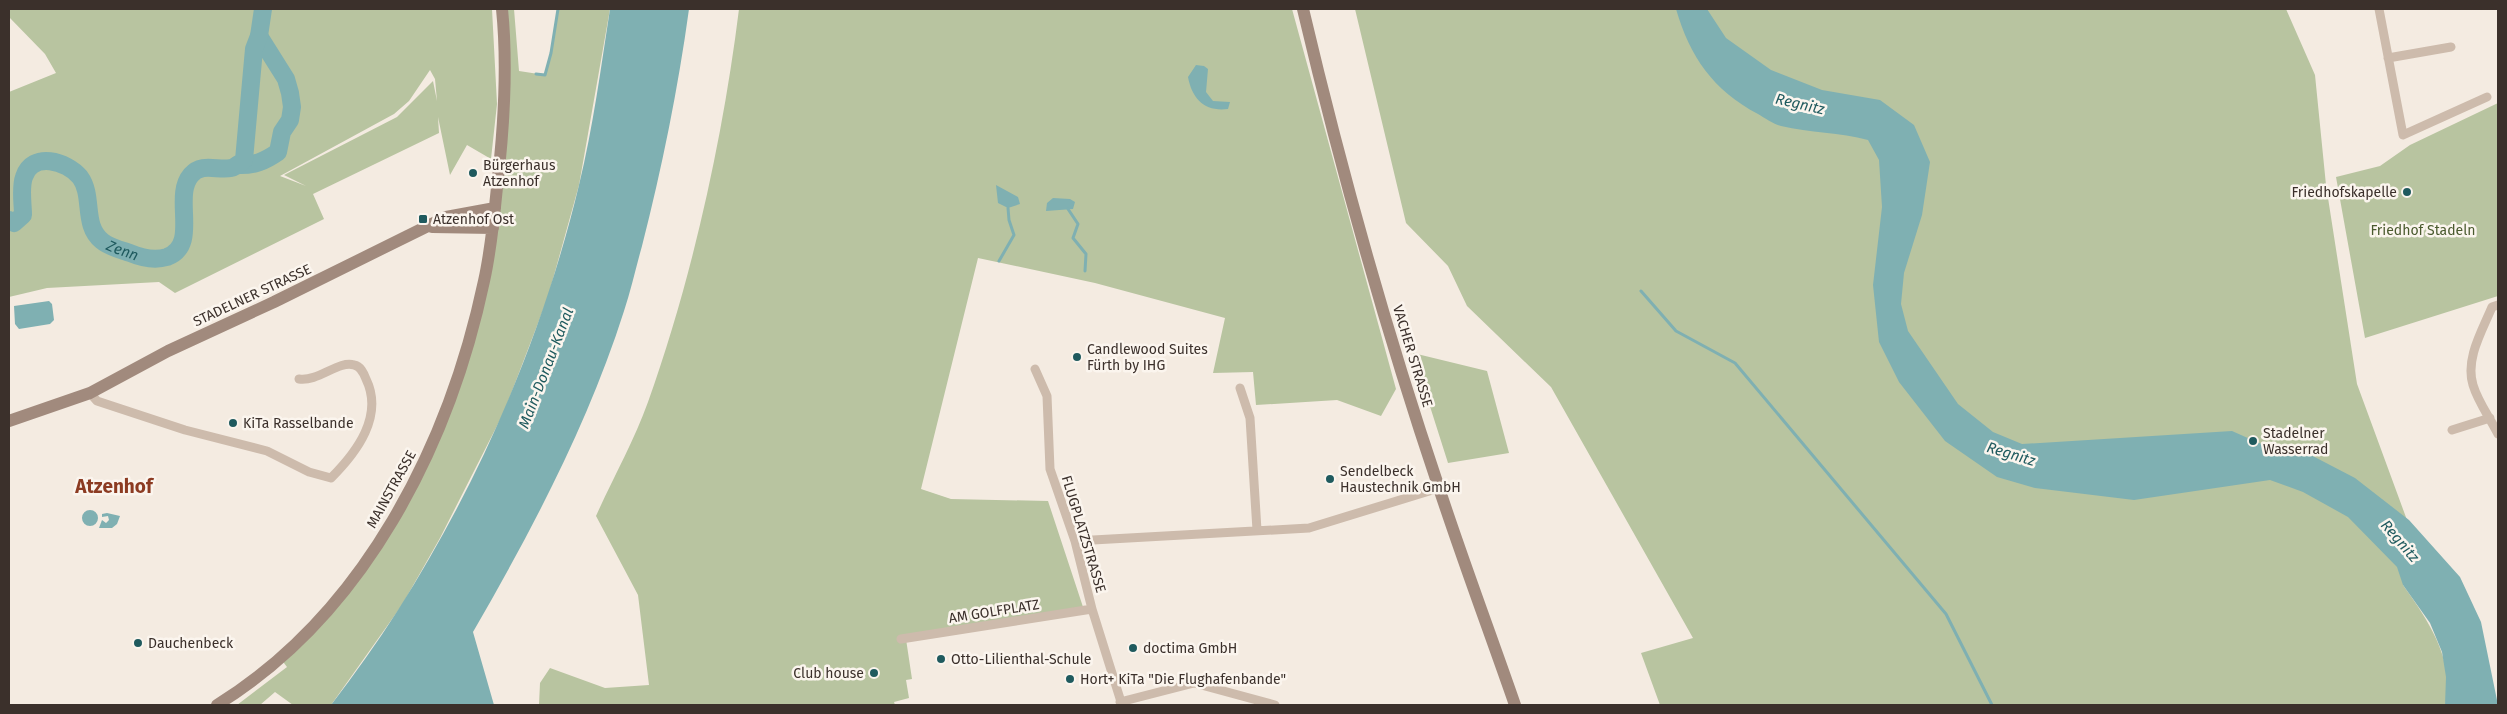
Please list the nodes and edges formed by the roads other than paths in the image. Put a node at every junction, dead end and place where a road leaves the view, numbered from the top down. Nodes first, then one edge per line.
1 (502, 9) edge
2 (1303, 9) edge
3 (2379, 9) edge
4 (2450, 47) dead end
5 (2388, 58) junction
6 (2487, 97) dead end
7 (495, 208) junction
8 (429, 227) junction
9 (493, 228) junction
10 (2498, 304) edge
11 (1034, 369) dead end
12 (299, 378) dead end
13 (1240, 388) dead end
14 (90, 393) junction
15 (2490, 418) junction
16 (9, 421) edge
17 (2452, 430) dead end
18 (2498, 434) edge
19 (1439, 488) junction
20 (1257, 530) junction
21 (1075, 541) junction
22 (1092, 609) junction
23 (901, 639) dead end
24 (1121, 703) edge
25 (217, 705) edge
26 (1275, 705) edge
27 (1515, 705) edge

1 - 7 street
2 - 19 street, VACHER STRASSE
3 - 5 street
4 - 5 street
5 - 6 street
7 - 8 street, STADELNER STRASSE
7 - 9 street
8 - 9 street, STADELNER STRASSE
8 - 14 street, STADELNER STRASSE
9 - 25 street, MAINSTRASSE
10 - 15 street
11 - 21 street, FLUGPLATZSTRASSE
12 - 14 street
13 - 20 street
14 - 16 street, STADELNER STRASSE
15 - 17 street
15 - 18 street
19 - 20 street
19 - 27 street, VACHER STRASSE
20 - 21 street
21 - 22 street, FLUGPLATZSTRASSE
22 - 23 street, AM GOLFPLATZ
22 - 24 street, FLUGPLATZSTRASSE
24 - 26 street

